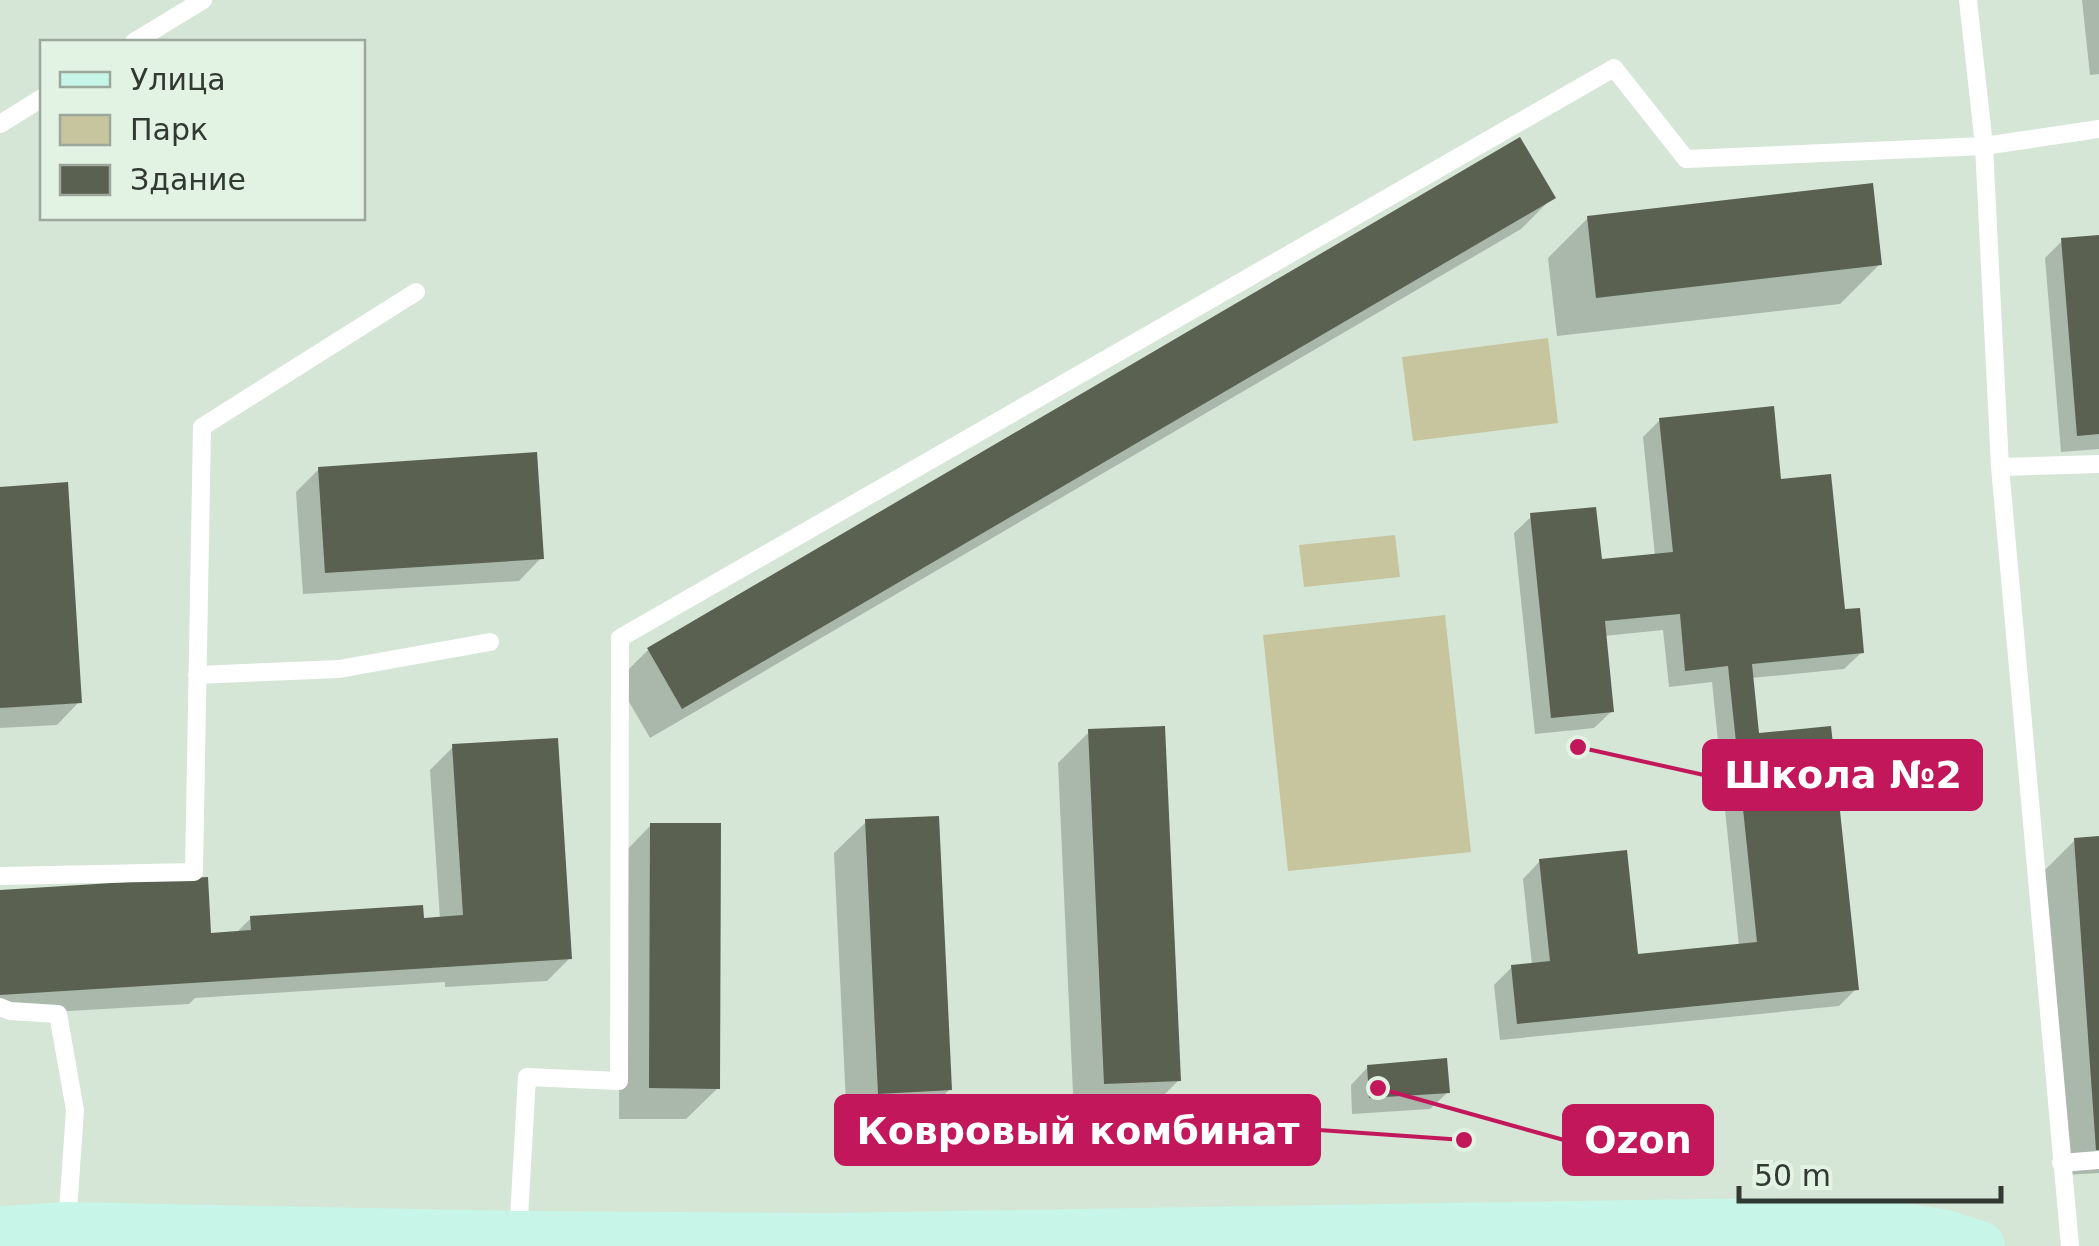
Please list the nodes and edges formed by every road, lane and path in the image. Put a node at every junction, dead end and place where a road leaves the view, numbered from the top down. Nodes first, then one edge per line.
1 (204, 0) edge
2 (1968, 0) edge
3 (137, 40) edge
4 (40, 99) edge
5 (0, 124) edge
6 (2099, 128) edge
7 (1984, 146) junction
8 (416, 292) dead end
9 (2099, 464) edge
10 (2000, 466) junction
11 (490, 642) dead end
12 (197, 675) junction
13 (0, 876) edge
14 (0, 1007) edge
15 (2099, 1160) edge
16 (2061, 1163) junction
17 (67, 1227) junction
18 (0, 1231) edge
19 (1846, 1235) edge
20 (518, 1236) junction
21 (1980, 1246) edge
22 (2070, 1246) edge

1 - 3 lane
2 - 7 lane
4 - 5 lane
6 - 7 lane
7 - 10 lane
7 - 20 lane
8 - 12 lane
9 - 10 lane
10 - 16 lane
11 - 12 lane
12 - 13 lane
14 - 17 lane
15 - 16 lane
16 - 22 lane
17 - 18 main road
17 - 20 main road
19 - 20 main road
19 - 21 main road

